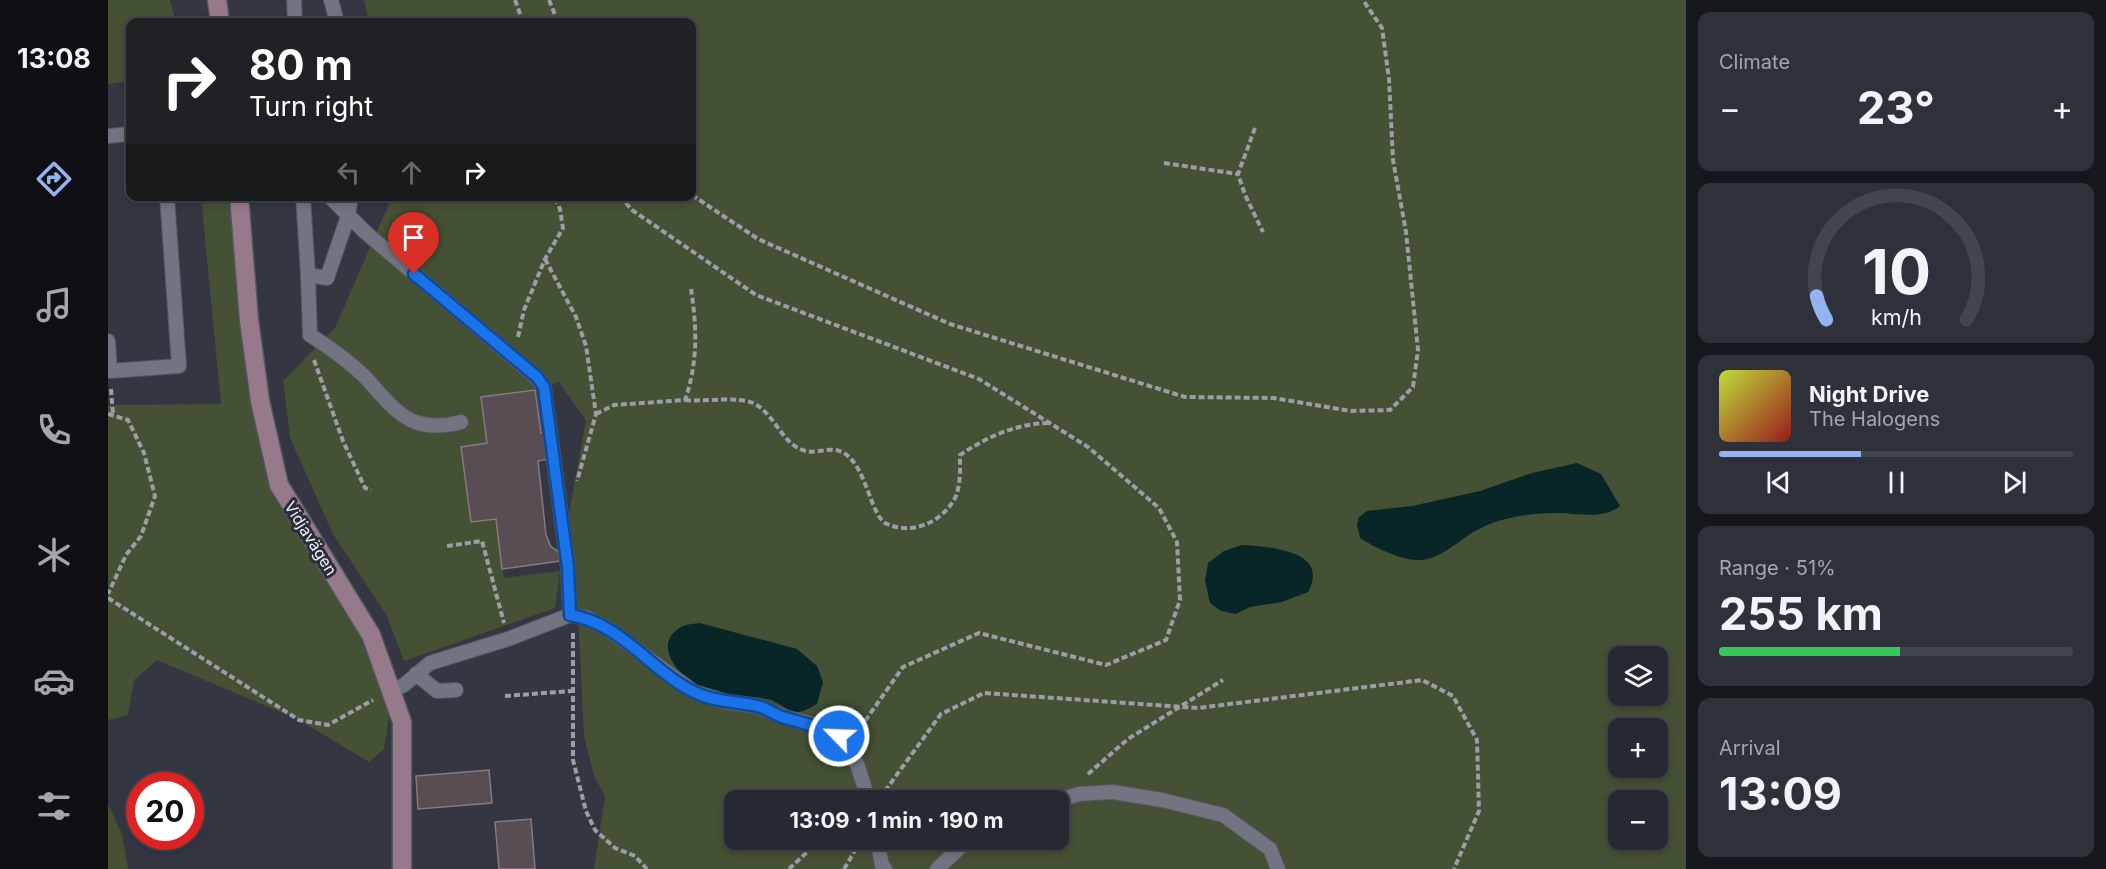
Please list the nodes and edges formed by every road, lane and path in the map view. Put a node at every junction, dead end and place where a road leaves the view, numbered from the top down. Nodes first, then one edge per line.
1 (217, 0) edge
2 (294, 0) edge
3 (331, 0) edge
4 (515, 0) edge
5 (549, 0) edge
6 (1363, 0) edge
7 (219, 18) edge
8 (295, 18) edge
9 (336, 18) edge
10 (522, 18) edge
11 (556, 18) edge
12 (1255, 128) dead end
13 (126, 134) edge
14 (108, 136) edge
15 (1164, 163) dead end
16 (1239, 174) junction
17 (696, 198) edge
18 (167, 201) edge
19 (239, 201) edge
20 (303, 201) edge
21 (334, 201) edge
22 (350, 201) edge
23 (556, 201) edge
24 (624, 201) edge
25 (348, 216) junction
26 (1263, 232) dead end
27 (545, 259) junction
28 (308, 275) junction
29 (692, 289) dead end
30 (310, 335) junction
31 (108, 341) edge
32 (513, 357) junction
33 (110, 371) junction
34 (685, 400) junction
35 (596, 414) junction
36 (110, 415) edge
37 (461, 422) dead end
38 (1049, 423) junction
39 (371, 490) dead end
40 (560, 507) junction
41 (447, 546) dead end
42 (108, 596) edge
43 (570, 615) junction
44 (508, 639) junction
45 (416, 674) junction
46 (1223, 680) dead end
47 (393, 690) junction
48 (456, 690) dead end
49 (571, 691) junction
50 (505, 696) dead end
51 (1177, 708) junction
52 (865, 721) dead end
53 (865, 790) edge
54 (885, 790) edge
55 (1079, 794) junction
56 (1069, 797) edge
57 (809, 850) edge
58 (856, 850) edge
59 (879, 850) edge
60 (957, 850) edge
61 (402, 869) edge
62 (646, 869) edge
63 (789, 869) edge
64 (844, 869) edge
65 (885, 869) edge
66 (937, 869) edge
67 (1278, 869) edge
68 (1454, 869) edge

1 - 7 street
2 - 8 lane
3 - 9 lane
4 - 10 path
5 - 11 path
6 - 17 path
12 - 16 path
13 - 14 lane
15 - 16 path
16 - 26 path
18 - 33 lane
19 - 47 street, Vidjavägen
20 - 28 lane
21 - 25 lane
22 - 25 lane
23 - 27 path
24 - 38 path
25 - 28 lane
25 - 32 lane
27 - 32 path
27 - 35 path
28 - 30 lane
29 - 34 path
30 - 37 lane
30 - 39 path
31 - 33 lane
32 - 40 lane
33 - 36 path
34 - 35 path
34 - 38 path
35 - 40 path
36 - 42 path
38 - 52 path
40 - 43 lane
41 - 44 path
42 - 47 path
43 - 44 lane
43 - 49 path
43 - 53 lane
44 - 45 lane
45 - 47 lane
45 - 48 lane
46 - 51 path
47 - 61 street, Vidjavägen
49 - 50 path
49 - 62 path
51 - 54 path
51 - 55 path
51 - 68 path
55 - 56 lane
55 - 67 lane
57 - 63 path
58 - 64 path
59 - 65 lane
60 - 66 lane

